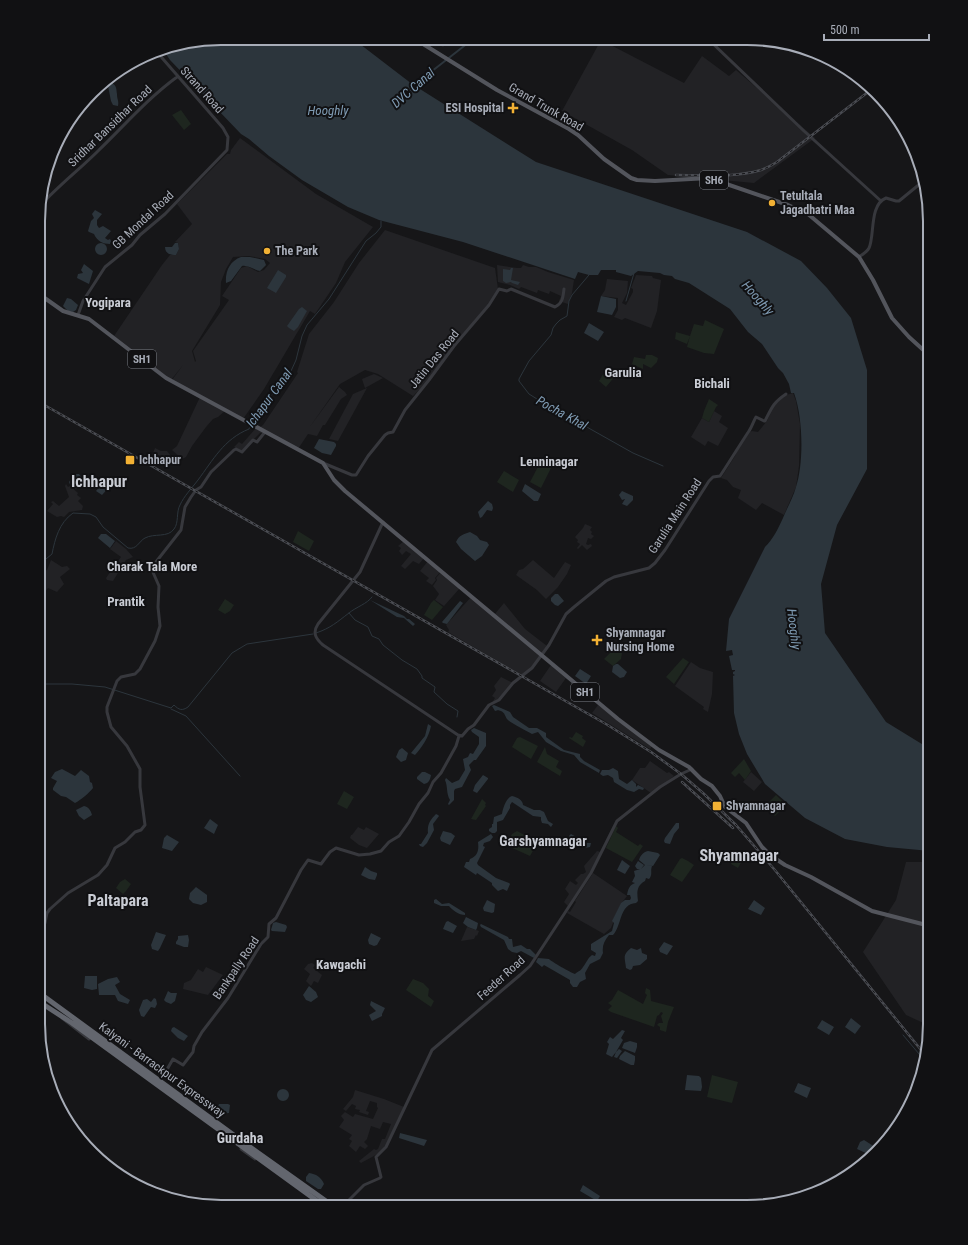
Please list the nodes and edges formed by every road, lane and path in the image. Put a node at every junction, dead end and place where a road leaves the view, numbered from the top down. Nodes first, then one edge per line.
1 (425, 45) edge
2 (714, 45) edge
3 (160, 56) edge
4 (177, 77) junction
5 (228, 144) joint
6 (920, 184) edge
7 (47, 199) edge
8 (881, 201) junction
9 (859, 257) junction
10 (564, 289) dead end
11 (45, 298) edge
12 (78, 315) junction
13 (923, 350) edge
14 (786, 394) dead end
15 (265, 432) junction
16 (323, 463) junction
17 (383, 522) junction
18 (542, 655) junction
19 (460, 736) junction
20 (692, 769) junction
21 (45, 924) edge
22 (923, 924) edge
23 (45, 997) edge
24 (45, 1006) edge
25 (64, 1012) junction
26 (162, 1080) junction
27 (282, 1177) junction
28 (313, 1200) edge
29 (315, 1200) edge
30 (325, 1200) edge
31 (326, 1200) edge
32 (349, 1200) edge

1 - 9 main road, Grand Trunk Road / SH6
2 - 8 street
3 - 4 street, Strand Road
4 - 5 street, Strand Road
4 - 7 street, Sridhar Bansidhar Road
5 - 12 street, GB Mondal Road
6 - 8 street
8 - 9 street
9 - 13 main road, Grand Trunk Road / SH6
10 - 16 street, Jatin Das Road
11 - 12 main road, SH1
12 - 15 main road, SH1
14 - 18 street, Garulia Main Road
15 - 16 main road, SH1
15 - 21 street
16 - 17 main road, SH1
17 - 18 main road, SH1
17 - 19 street
18 - 19 street, Garulia Main Road
18 - 20 main road, SH1
19 - 26 street, Bankpally Road
20 - 22 main road, SH1
20 - 32 street, Feeder Road
23 - 25 highway, Kalyani - Barrackpur Expressway
24 - 27 highway, Kalyani - Barrackpur Expressway
25 - 26 street
25 - 30 highway, Kalyani - Barrackpur Expressway
26 - 31 street
27 - 28 street
27 - 29 highway, Kalyani - Barrackpur Expressway

